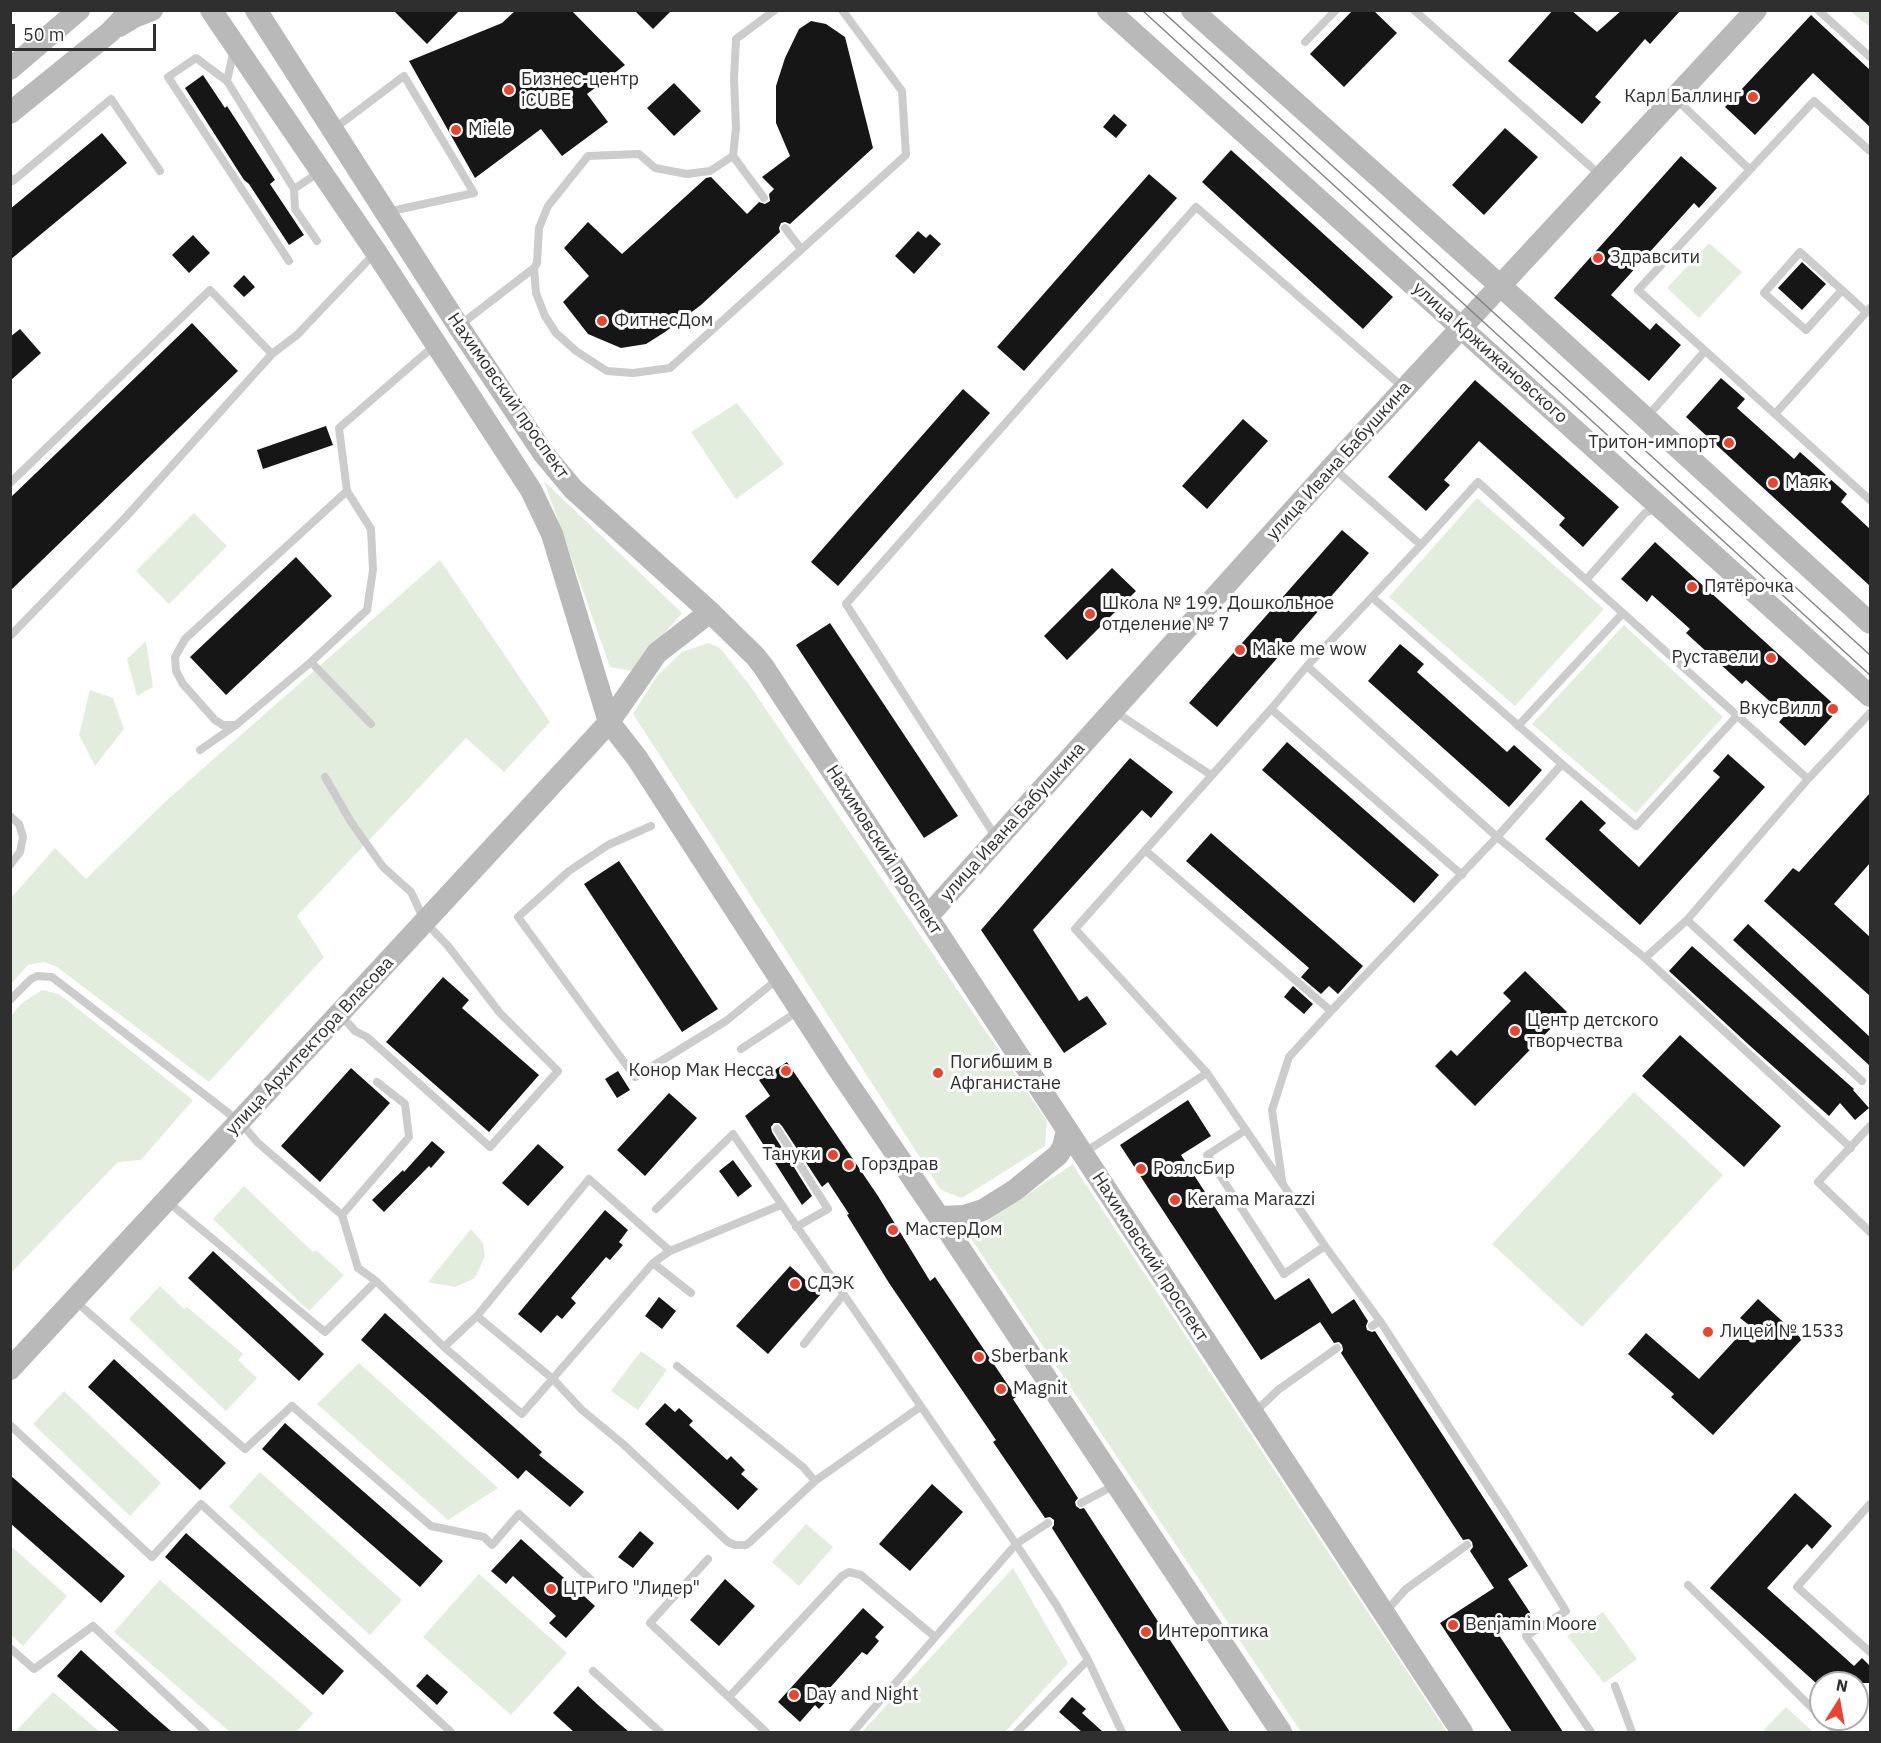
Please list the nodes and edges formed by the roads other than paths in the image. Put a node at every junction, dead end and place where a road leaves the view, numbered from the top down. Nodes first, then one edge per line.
1 (79, 10) edge
2 (131, 10) edge
3 (152, 10) edge
4 (192, 10) edge
5 (255, 10) edge
6 (775, 10) edge
7 (842, 10) edge
8 (1108, 10) edge
9 (1192, 10) edge
10 (1336, 10) edge
11 (1414, 10) edge
12 (1756, 10) edge
13 (1818, 10) edge
14 (216, 18) edge
15 (111, 32) junction
16 (1305, 42) dead end
17 (234, 46) junction
18 (1870, 57) edge
19 (16, 64) edge
20 (227, 81) junction
21 (48, 83) junction
22 (1675, 98) junction
23 (10, 113) edge
24 (332, 130) junction
25 (1870, 151) edge
26 (733, 156) junction
27 (1750, 170) junction
28 (160, 171) dead end
29 (322, 171) junction
30 (1602, 177) junction
31 (10, 178) edge
32 (294, 189) junction
33 (764, 198) dead end
34 (385, 212) junction
35 (785, 228) dead end
36 (317, 241) dead end
37 (801, 249) junction
38 (376, 252) junction
39 (289, 261) dead end
40 (534, 268) junction
41 (1501, 286) junction
42 (1842, 290) junction
43 (1868, 310) edge
44 (459, 327) junction
45 (1462, 327) junction
46 (436, 344) junction
47 (1705, 351) junction
48 (272, 354) junction
49 (1405, 389) junction
50 (1775, 414) junction
51 (1646, 418) junction
52 (339, 428) junction
53 (329, 436) dead end
54 (1332, 467) junction
55 (10, 483) edge
56 (348, 490) junction
57 (1870, 500) edge
58 (1661, 507) junction
59 (1421, 545) junction
60 (1586, 580) junction
61 (1373, 598) junction
62 (710, 612) junction
63 (1623, 613) junction
64 (1870, 623) edge
65 (10, 636) edge
66 (311, 662) junction
67 (1307, 666) junction
68 (1870, 696) edge
69 (1271, 709) junction
70 (1113, 711) junction
71 (1870, 713) edge
72 (1737, 716) junction
73 (609, 722) junction
74 (371, 724) dead end
75 (236, 725) junction
76 (1518, 726) junction
77 (200, 750) dead end
78 (1562, 764) junction
79 (1211, 775) junction
80 (325, 777) dead end
81 (1808, 779) junction
82 (10, 816) edge
83 (651, 826) dead end
84 (1497, 837) junction
85 (997, 839) junction
86 (1145, 850) junction
87 (10, 865) edge
88 (1462, 874) junction
89 (928, 916) junction
90 (1687, 920) junction
91 (425, 922) junction
92 (1645, 958) junction
93 (779, 978) junction
94 (10, 1000) edge
95 (800, 1010) junction
96 (1330, 1011) junction
97 (340, 1014) junction
98 (741, 1049) dead end
99 (1208, 1073) junction
100 (1862, 1081) dead end
101 (376, 1082) dead end
102 (240, 1122) junction
103 (1870, 1126) edge
104 (777, 1129) dead end
105 (1066, 1130) junction
106 (1246, 1130) junction
107 (1851, 1148) junction
108 (1082, 1154) junction
109 (1282, 1184) junction
110 (167, 1201) junction
111 (781, 1205) junction
112 (656, 1209) dead end
113 (342, 1215) junction
114 (939, 1217) junction
115 (796, 1227) junction
116 (1870, 1232) edge
117 (1325, 1246) junction
118 (670, 1251) junction
119 (653, 1263) junction
120 (376, 1281) junction
121 (691, 1293) dead end
122 (843, 1294) junction
123 (74, 1300) junction
124 (477, 1316) junction
125 (804, 1344) dead end
126 (444, 1347) junction
127 (1338, 1348) dead end
128 (677, 1366) dead end
129 (10, 1369) edge
130 (553, 1379) junction
131 (920, 1407) junction
132 (1253, 1414) junction
133 (10, 1425) edge
134 (815, 1481) junction
135 (1116, 1485) junction
136 (1081, 1503) dead end
137 (1870, 1504) edge
138 (1048, 1523) dead end
139 (1016, 1544) junction
140 (1467, 1545) dead end
141 (708, 1559) dead end
142 (1688, 1585) dead end
143 (601, 1589) dead end
144 (1384, 1614) junction
145 (935, 1637) junction
146 (10, 1647) edge
147 (1870, 1652) edge
148 (1088, 1660) junction
149 (593, 1671) dead end
150 (1615, 1686) dead end
151 (729, 1697) junction
152 (1809, 1705) edge
153 (206, 1732) edge
154 (451, 1732) edge
155 (660, 1732) edge
156 (766, 1732) edge
157 (853, 1732) edge
158 (1017, 1732) edge
159 (1122, 1732) edge
160 (1281, 1732) edge
161 (1462, 1732) edge
162 (1591, 1732) edge
163 (1629, 1732) edge

1 - 19 street
2 - 15 street
3 - 15 street
4 - 14 street
5 - 24 street, Нахимовский проспект
6 - 26 lane
7 - 37 lane
8 - 45 street, улица Кржижановского
9 - 41 street
10 - 16 lane
11 - 30 lane
12 - 22 street, улица Ивана Бабушкина
13 - 18 lane
14 - 17 street, Нахимовский проспект
15 - 21 street
17 - 20 lane
17 - 29 street, Нахимовский проспект
19 - 21 street
20 - 32 lane
20 - 39 lane
21 - 23 street
22 - 27 lane
22 - 30 street, улица Ивана Бабушкина
24 - 34 street, Нахимовский проспект
24 - 34 lane
25 - 27 lane
26 - 33 lane
26 - 40 lane
27 - 47 lane
28 - 31 lane
29 - 32 lane
29 - 38 street, Нахимовский проспект
30 - 41 street, улица Ивана Бабушкина
32 - 36 lane
34 - 44 street, Нахимовский проспект
35 - 37 lane
37 - 40 lane
38 - 46 street, Нахимовский проспект
38 - 48 lane
40 - 44 lane
41 - 45 street, улица Ивана Бабушкина
41 - 51 street
42 - 42 lane
42 - 43 lane
43 - 50 lane
44 - 62 street, Нахимовский проспект
45 - 49 street, улица Ивана Бабушкина
45 - 58 street, улица Кржижановского
46 - 52 lane
46 - 73 street, Нахимовский проспект
47 - 50 lane
47 - 51 lane
48 - 55 lane
48 - 65 lane
49 - 54 street, улица Ивана Бабушкина
49 - 85 lane
50 - 57 lane
51 - 64 street
52 - 53 lane
52 - 56 lane
54 - 59 lane
54 - 70 street, улица Ивана Бабушкина
56 - 66 lane
56 - 75 lane
58 - 60 lane
58 - 68 street, улица Кржижановского
59 - 60 lane
59 - 61 lane
60 - 63 lane
61 - 67 lane
61 - 76 lane
62 - 73 street, улица Архитектора Власова
62 - 89 street, Нахимовский проспект
63 - 72 lane
63 - 76 lane
66 - 74 lane
66 - 75 lane
67 - 69 lane
67 - 84 lane
69 - 79 lane
69 - 88 lane
70 - 79 lane
70 - 85 street, улица Ивана Бабушкина
71 - 81 lane
72 - 78 lane
72 - 81 lane
73 - 91 street, улица Архитектора Власова
73 - 93 street, Нахимовский проспект
75 - 77 lane
76 - 78 lane
78 - 84 lane
79 - 86 lane
80 - 91 lane
81 - 90 lane
82 - 87 lane
83 - 93 lane
84 - 88 lane
84 - 92 lane
85 - 89 street, улица Ивана Бабушкина
86 - 96 lane
86 - 99 lane
88 - 96 lane
89 - 105 street, Нахимовский проспект
90 - 92 lane
90 - 100 lane
91 - 97 street, улица Архитектора Власова
91 - 97 lane
92 - 107 lane
93 - 95 street, Нахимовский проспект
94 - 102 lane
95 - 98 lane
95 - 114 street, Нахимовский проспект
96 - 109 lane
97 - 102 street, улица Архитектора Власова
99 - 106 lane
99 - 108 lane
101 - 113 lane
102 - 110 street, улица Архитектора Власова
102 - 113 lane
103 - 107 lane
104 - 115 lane
105 - 108 street, Нахимовский проспект
105 - 114 street
106 - 109 lane
106 - 117 lane
107 - 116 lane
108 - 132 street, Нахимовский проспект
109 - 117 lane
110 - 120 lane
110 - 123 street, улица Архитектора Власова
111 - 112 lane
111 - 115 lane
111 - 118 lane
113 - 120 lane
114 - 135 street, Нахимовский проспект
115 - 122 lane
117 - 162 lane
118 - 119 lane
118 - 124 lane
119 - 121 lane
119 - 130 lane
120 - 126 lane
122 - 125 lane
122 - 131 lane
123 - 129 street, улица Архитектора Власова
123 - 143 lane
124 - 126 lane
124 - 130 lane
126 - 130 lane
127 - 132 lane
128 - 134 lane
130 - 134 lane
131 - 134 lane
131 - 139 lane
132 - 144 street, Нахимовский проспект
133 - 154 lane
135 - 136 lane
135 - 160 street, Нахимовский проспект
137 - 147 lane
138 - 139 lane
139 - 145 lane
139 - 148 lane
140 - 144 lane
141 - 151 lane
142 - 152 lane
144 - 161 street, Нахимовский проспект
145 - 151 lane
145 - 157 lane
146 - 153 lane
148 - 158 lane
148 - 159 lane
149 - 155 lane
150 - 163 lane
151 - 156 lane

